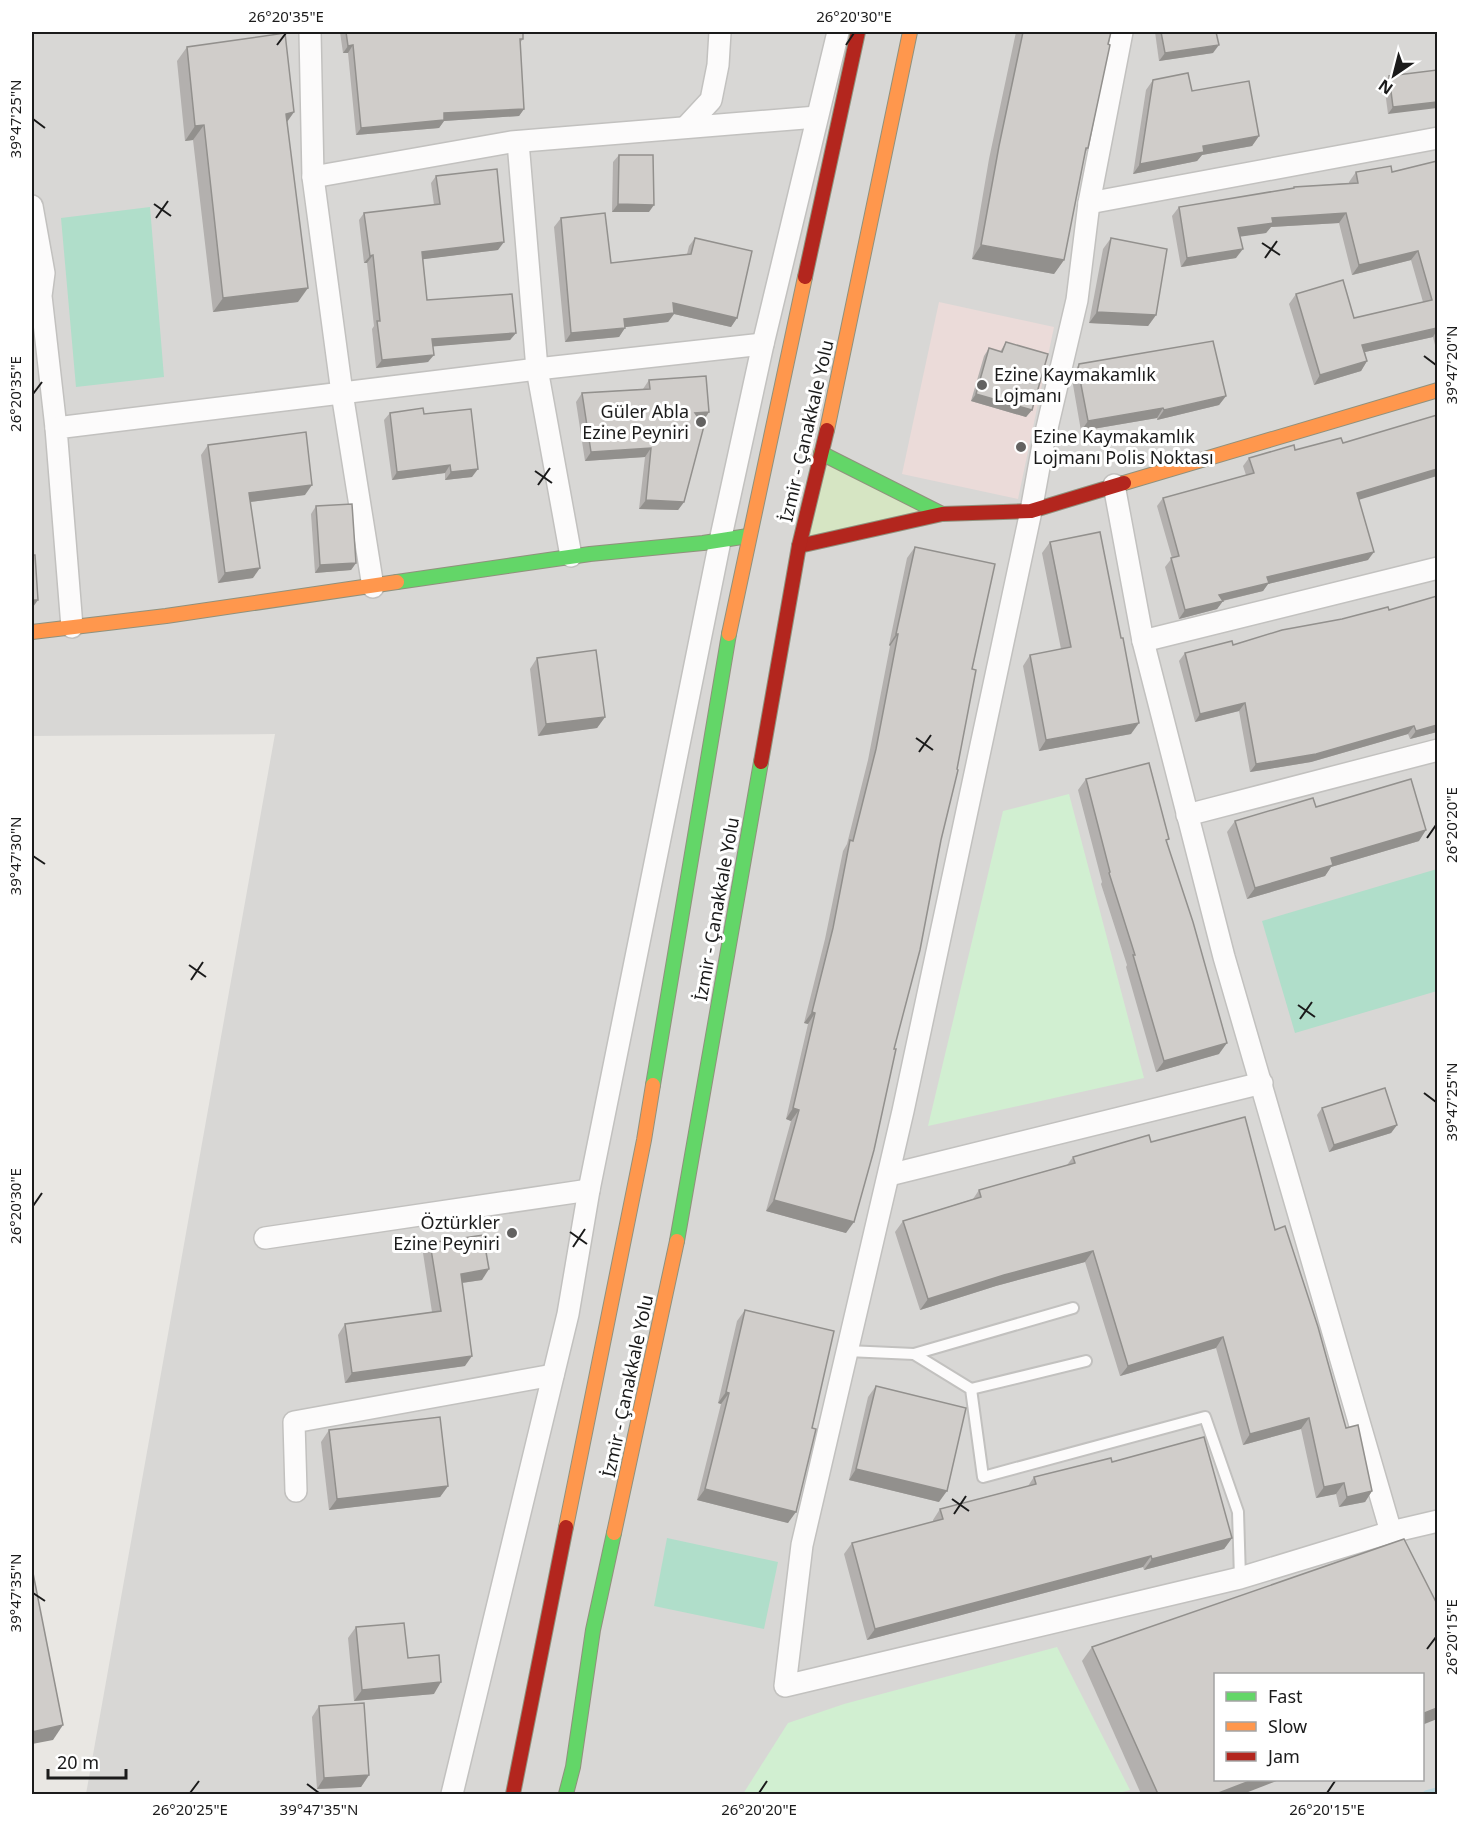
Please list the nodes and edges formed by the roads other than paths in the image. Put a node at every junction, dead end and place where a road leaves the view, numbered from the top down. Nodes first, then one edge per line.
1 (310, 32) edge
2 (720, 32) edge
3 (838, 32) edge
4 (858, 32) edge
5 (910, 32) edge
6 (1122, 32) edge
7 (817, 117) junction
8 (686, 128) junction
9 (1437, 138) edge
10 (518, 141) junction
11 (313, 177) junction
12 (1089, 203) junction
13 (32, 206) edge
14 (763, 344) junction
15 (537, 369) junction
16 (1437, 390) edge
17 (342, 393) junction
18 (56, 428) junction
19 (821, 453) junction
20 (1114, 485) junction
21 (1031, 511) junction
22 (942, 514) junction
23 (748, 536) junction
24 (720, 541) junction
25 (799, 546) junction
26 (571, 556) junction
27 (1437, 568) edge
28 (373, 587) junction
29 (72, 627) junction
30 (32, 632) edge
31 (1143, 641) junction
32 (1437, 750) edge
33 (1187, 814) junction
34 (1262, 1083) junction
35 (889, 1175) junction
36 (589, 1190) junction
37 (265, 1238) dead end
38 (1072, 1308) dead end
39 (847, 1351) junction
40 (915, 1354) junction
41 (1086, 1361) dead end
42 (553, 1375) junction
43 (971, 1389) junction
44 (296, 1491) dead end
45 (1435, 1526) edge
46 (1391, 1532) junction
47 (1240, 1578) junction
48 (507, 1792) edge
49 (453, 1794) edge
50 (566, 1794) edge

1 - 11 street
2 - 8 street
3 - 7 street
4 - 23 main road, İzmir - Çanakkale Yolu
5 - 19 main road, İzmir - Çanakkale Yolu
6 - 12 street
7 - 8 street
7 - 14 street
8 - 10 street
9 - 12 street
10 - 11 street
10 - 15 street
11 - 17 street
12 - 21 street
13 - 18 street
14 - 15 street
14 - 24 street
15 - 17 street
15 - 26 street
16 - 20 main road
17 - 18 street
17 - 28 street
18 - 29 street
19 - 22 main road
19 - 25 main road, İzmir - Çanakkale Yolu
20 - 21 main road
20 - 31 street
21 - 22 main road
21 - 35 street
22 - 25 main road
23 - 24 main road
23 - 48 main road, İzmir - Çanakkale Yolu
24 - 26 main road
24 - 36 street
25 - 50 main road, İzmir - Çanakkale Yolu
26 - 28 main road
27 - 31 street
28 - 29 main road
29 - 30 main road
31 - 33 street
32 - 33 street
33 - 34 street
34 - 35 street
34 - 46 street
35 - 39 street
36 - 37 street
36 - 42 street
38 - 40 lane
39 - 40 lane
39 - 47 street
40 - 43 lane
41 - 43 lane
42 - 44 street
42 - 49 street
43 - 47 lane
45 - 46 street
46 - 47 street

